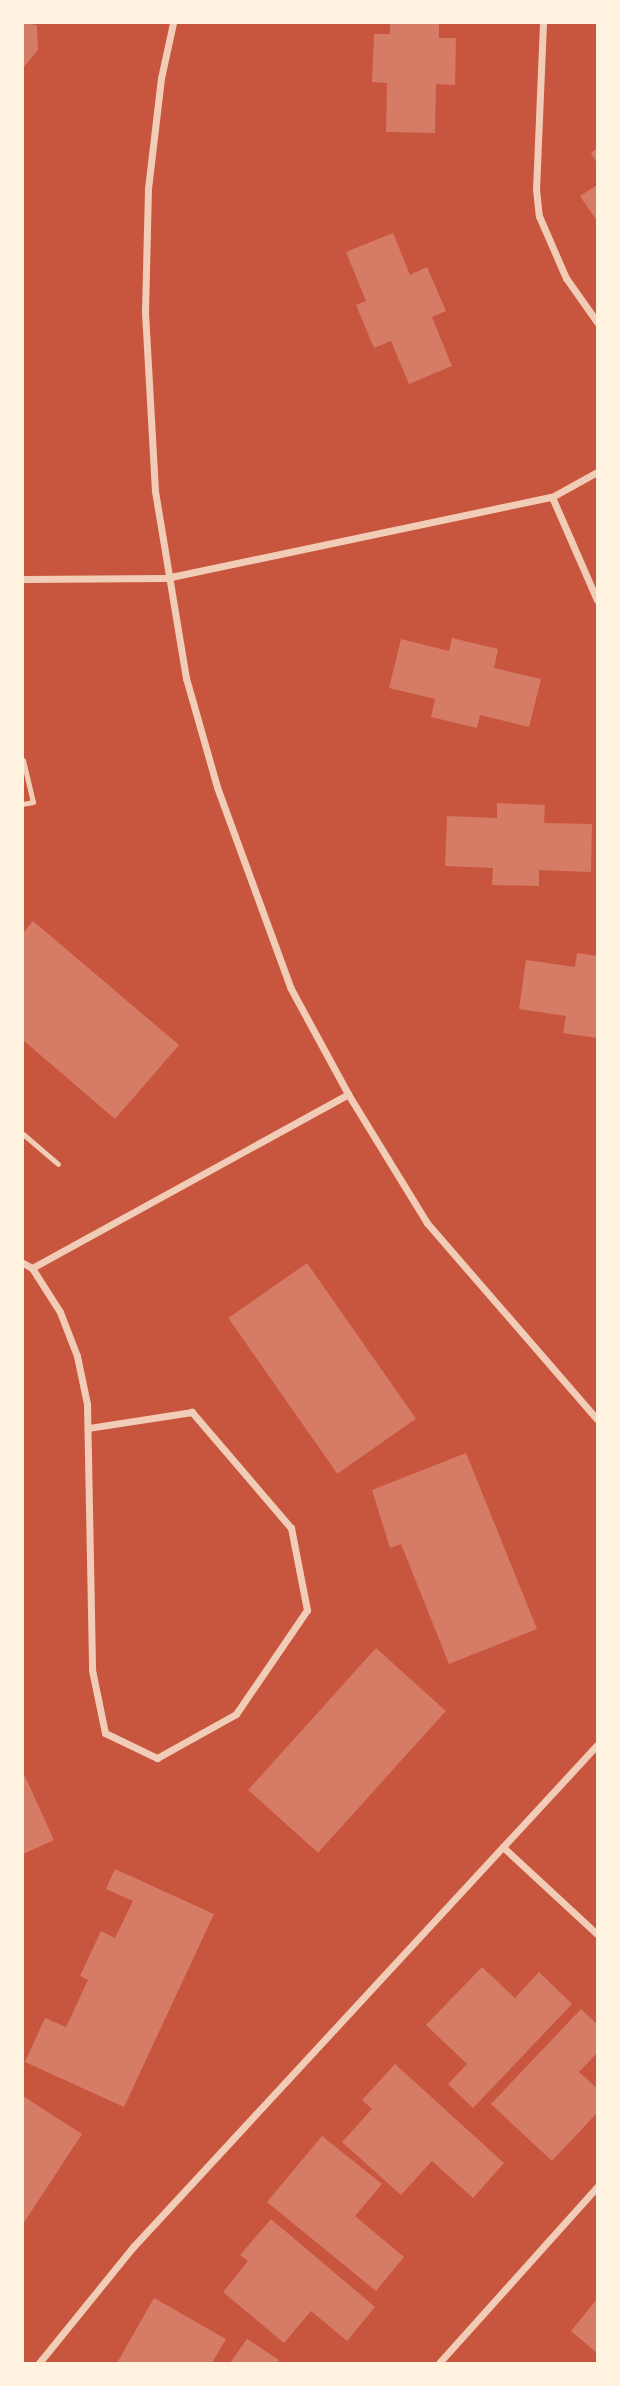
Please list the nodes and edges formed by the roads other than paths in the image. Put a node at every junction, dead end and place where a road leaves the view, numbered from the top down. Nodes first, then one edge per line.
1 (173, 23) edge
2 (543, 23) edge
3 (597, 322) edge
4 (597, 472) edge
5 (552, 497) junction
6 (166, 578) junction
7 (23, 579) edge
8 (597, 600) edge
9 (23, 760) edge
10 (23, 804) edge
11 (348, 1094) junction
12 (23, 1134) edge
13 (58, 1164) dead end
14 (23, 1263) edge
15 (32, 1268) junction
16 (597, 1419) edge
17 (89, 1428) junction
18 (597, 1745) edge
19 (503, 1847) junction
20 (597, 1934) edge
21 (597, 2187) edge
22 (39, 2363) edge
23 (439, 2363) edge

1 - 6 street
2 - 3 street
4 - 5 street
5 - 6 street
5 - 8 street
6 - 7 street
6 - 11 street
9 - 10 lane
11 - 15 street
11 - 16 street
12 - 13 lane
14 - 15 street
15 - 17 street
17 - 17 street
18 - 19 street
19 - 20 street
19 - 22 street
21 - 23 street

